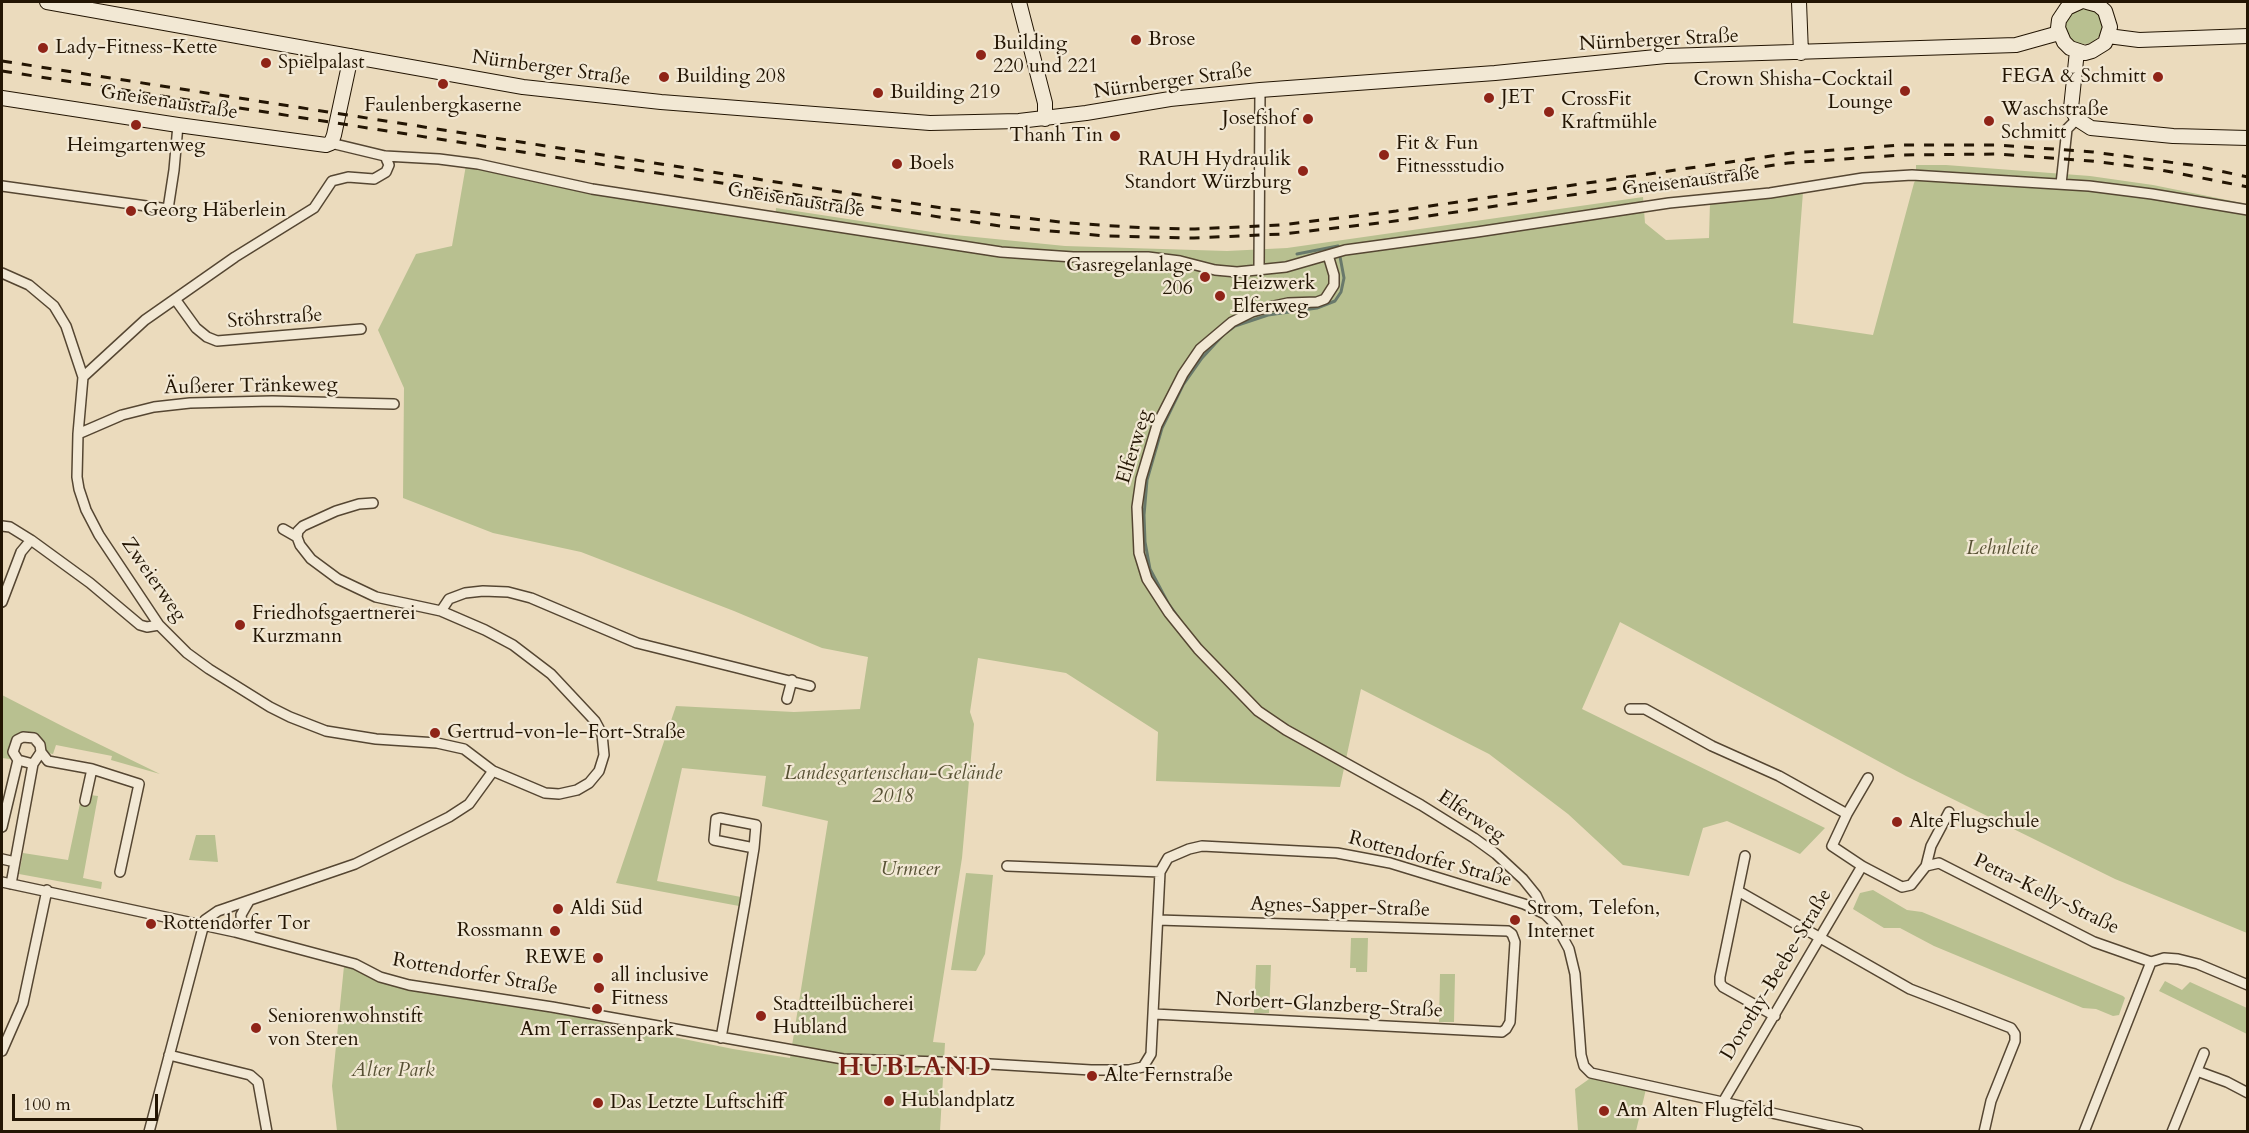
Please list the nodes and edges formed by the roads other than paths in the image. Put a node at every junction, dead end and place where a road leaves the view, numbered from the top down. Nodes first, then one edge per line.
1 (47, 2) edge
2 (1019, 2) edge
3 (1799, 2) edge
4 (2080, 2) edge
5 (2088, 2) edge
6 (2059, 33) junction
7 (2108, 36) junction
8 (2247, 36) edge
9 (2077, 51) junction
10 (1801, 53) junction
11 (351, 56) junction
12 (1260, 90) junction
13 (2, 98) edge
14 (1045, 119) junction
15 (2077, 119) junction
16 (178, 125) junction
17 (2247, 138) edge
18 (330, 143) junction
19 (386, 156) junction
20 (2061, 184) junction
21 (2, 186) edge
22 (2247, 210) edge
23 (1328, 255) junction
24 (1258, 269) junction
25 (2, 273) edge
26 (175, 299) junction
27 (361, 329) dead end
28 (83, 377) junction
29 (394, 404) dead end
30 (78, 435) junction
31 (373, 503) dead end
32 (2, 526) edge
33 (283, 529) dead end
34 (297, 537) junction
35 (31, 540) junction
36 (2, 602) edge
37 (441, 611) junction
38 (159, 625) junction
39 (792, 680) junction
40 (810, 686) dead end
41 (787, 699) dead end
42 (1630, 709) dead end
43 (41, 752) junction
44 (18, 760) junction
45 (33, 764) junction
46 (92, 769) junction
47 (493, 771) junction
48 (1868, 778) dead end
49 (85, 801) dead end
50 (1949, 812) dead end
51 (1847, 814) junction
52 (2, 827) edge
53 (754, 848) junction
54 (1745, 856) dead end
55 (2, 859) edge
56 (15, 862) junction
57 (1007, 866) dead end
58 (1863, 866) junction
59 (1926, 866) junction
60 (120, 872) dead end
61 (1160, 872) junction
62 (6, 883) edge
63 (47, 890) junction
64 (1738, 891) junction
65 (249, 901) junction
66 (1545, 914) junction
67 (1158, 920) junction
68 (203, 925) junction
69 (252, 936) junction
70 (1820, 937) junction
71 (2151, 962) junction
72 (2247, 985) edge
73 (1154, 1014) junction
74 (1775, 1016) junction
75 (1502, 1032) joint
76 (721, 1038) junction
77 (2, 1051) edge
78 (2204, 1053) dead end
79 (169, 1055) junction
80 (2197, 1071) junction
81 (2247, 1093) edge
82 (1723, 1102) junction
83 (149, 1131) edge
84 (267, 1131) edge
85 (1858, 1131) edge
86 (1984, 1131) edge
87 (2084, 1131) edge
88 (2172, 1131) edge

1 - 11 street, Nürnberger Straße
2 - 14 street
3 - 10 street
4 - 6 street
5 - 7 street
6 - 9 street
6 - 10 street, Nürnberger Straße
7 - 8 street
7 - 9 street
9 - 15 street
10 - 12 street, Nürnberger Straße
11 - 14 street, Nürnberger Straße
11 - 18 street
12 - 14 street, Nürnberger Straße
12 - 24 street
13 - 16 street, Gneisenaustraße
15 - 17 street
15 - 20 street
16 - 18 street, Gneisenaustraße
16 - 21 street
18 - 19 street, Gneisenaustraße
19 - 24 street, Gneisenaustraße
19 - 26 street
20 - 22 street, Gneisenaustraße
20 - 23 street, Gneisenaustraße
23 - 24 street
23 - 66 street, Elferweg
25 - 28 street
26 - 27 street, Stöhrstraße
26 - 28 street
28 - 30 street, Zweierweg
29 - 30 street, Äußerer Tränkeweg
30 - 38 street, Zweierweg
31 - 34 street
32 - 35 street
33 - 34 street
34 - 37 street
35 - 36 street
35 - 38 street
37 - 39 street
37 - 47 street
38 - 47 street, Zweierweg
39 - 40 street
39 - 41 street
42 - 51 street
43 - 44 street
43 - 45 street
43 - 46 street
44 - 45 street
44 - 52 street
45 - 56 street
46 - 49 street
46 - 60 street
47 - 65 street
48 - 51 street
50 - 59 street
51 - 58 street
53 - 53 street
53 - 76 street
54 - 64 street
55 - 56 street
56 - 62 street
57 - 61 street
58 - 59 street
58 - 70 street, Dorothy-Beebe-Straße
59 - 71 street, Petra-Kelly-Straße
61 - 66 street, Rottendorfer Straße
61 - 67 street
62 - 63 street, Rottendorfer Straße
63 - 68 street, Rottendorfer Straße
63 - 77 street
64 - 70 street
64 - 74 street
65 - 68 street
65 - 69 street
66 - 82 street, Rottendorfer Straße
67 - 73 street
67 - 75 street, Agnes-Sapper-Straße
68 - 69 street, Rottendorfer Straße
68 - 79 street
69 - 76 street, Rottendorfer Straße
70 - 74 street, Dorothy-Beebe-Straße
70 - 86 street
71 - 72 street
71 - 87 street
73 - 75 street, Norbert-Glanzberg-Straße
73 - 76 street, Rottendorfer Straße
74 - 82 street, Dorothy-Beebe-Straße
78 - 80 street
79 - 83 street
79 - 84 street
80 - 81 street
80 - 88 street
82 - 85 street, Rottendorfer Straße

